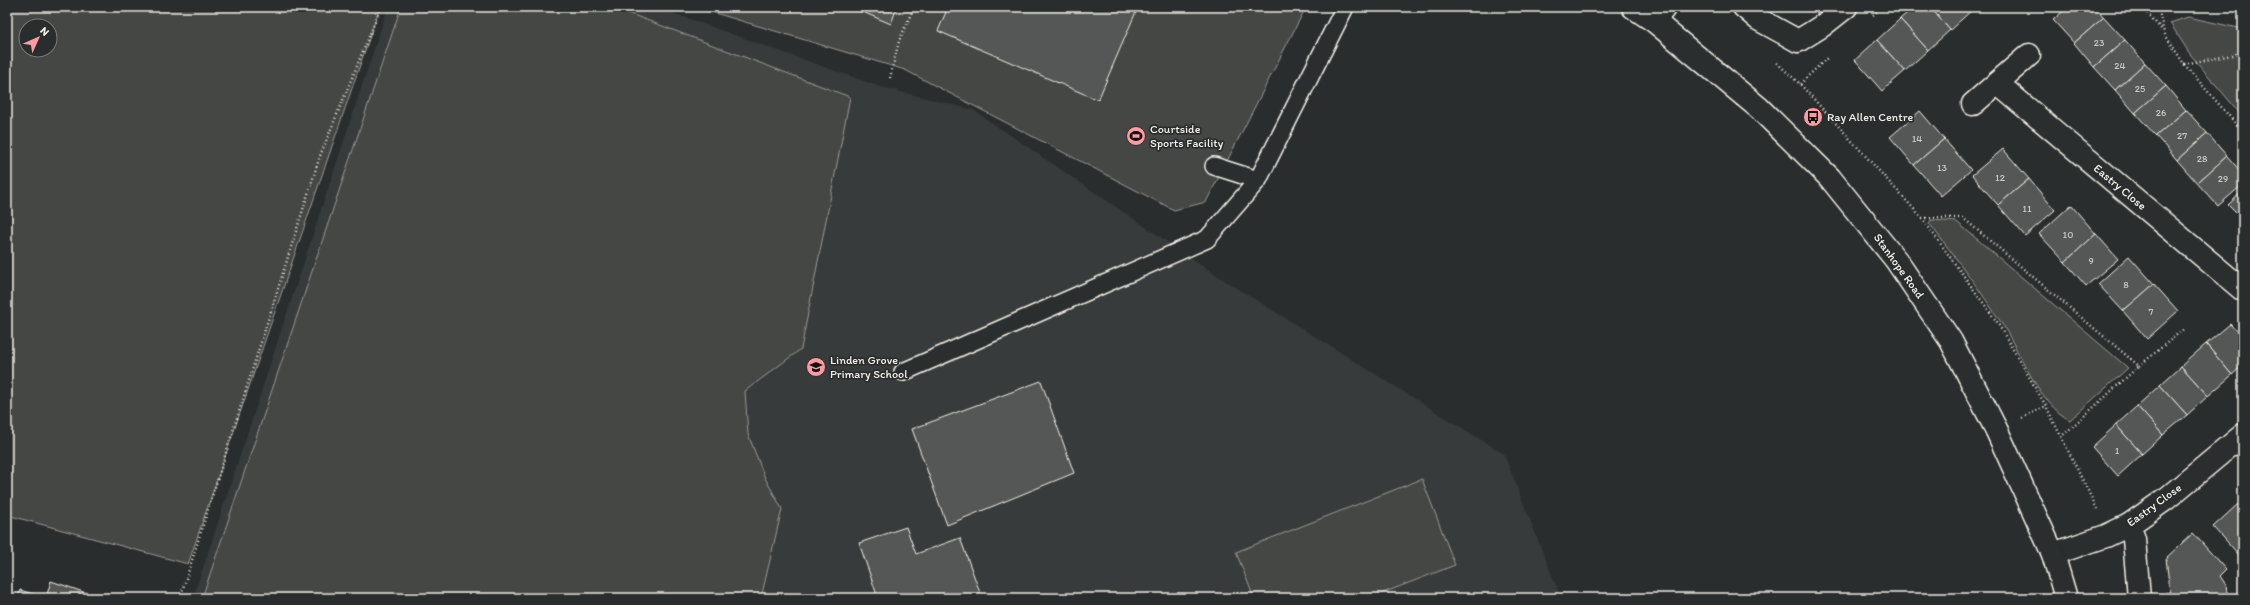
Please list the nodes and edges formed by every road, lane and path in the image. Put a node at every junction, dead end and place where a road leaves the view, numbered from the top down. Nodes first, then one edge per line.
1 (381, 7) edge
2 (914, 7) edge
3 (1345, 7) edge
4 (1633, 7) edge
5 (1744, 7) edge
6 (1846, 7) edge
7 (2142, 7) edge
8 (2158, 7) edge
9 (1659, 14) edge
10 (2164, 33) junction
11 (2243, 53) edge
12 (2029, 55) dead end
13 (2184, 64) junction
14 (890, 78) dead end
15 (1997, 83) junction
16 (1800, 84) dead end
17 (1973, 104) dead end
18 (2243, 132) edge
19 (1214, 166) dead end
20 (1258, 180) junction
21 (1922, 218) junction
22 (2243, 290) edge
23 (2184, 328) dead end
24 (2139, 366) junction
25 (903, 372) dead end
26 (2243, 435) edge
27 (2062, 436) junction
28 (2128, 525) junction
29 (2106, 536) junction
30 (2054, 554) junction
31 (180, 598) edge
32 (2066, 598) edge
33 (2139, 598) edge

1 - 31 path
2 - 14 path
3 - 20 lane
4 - 9 street, Stanhope Road
5 - 6 street
7 - 10 path
8 - 10 path
9 - 30 street, Stanhope Road
10 - 13 path
11 - 13 path
12 - 15 street
13 - 18 path
15 - 17 street
15 - 22 street, Eastry Close
16 - 21 path
19 - 20 lane
20 - 25 lane
21 - 24 path
21 - 27 path
23 - 24 path
24 - 27 path
26 - 28 street, Eastry Close
27 - 29 path
28 - 29 street, Eastry Close
28 - 33 street
29 - 30 street, Eastry Close
30 - 32 street, Stanhope Road

